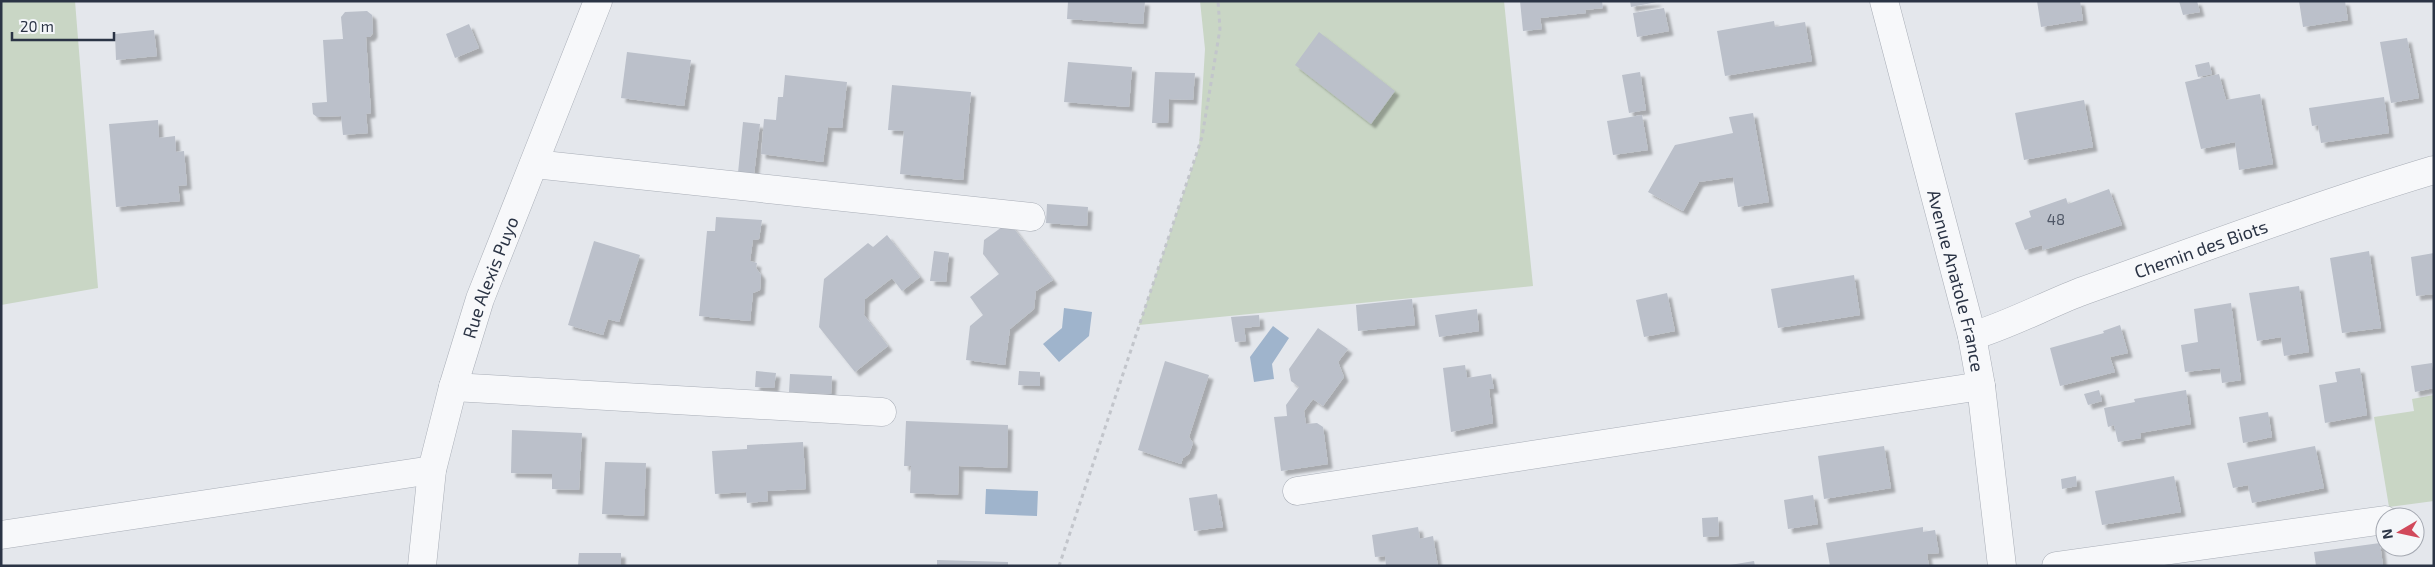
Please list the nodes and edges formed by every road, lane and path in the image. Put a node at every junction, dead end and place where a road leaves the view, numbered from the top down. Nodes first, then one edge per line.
1 (598, 1) edge
2 (1218, 1) edge
3 (1884, 1) edge
4 (534, 164) junction
5 (2434, 170) edge
6 (1031, 217) dead end
7 (1972, 336) junction
8 (1982, 386) junction
9 (453, 387) junction
10 (882, 412) dead end
11 (432, 470) junction
12 (1298, 491) dead end
13 (2375, 521) edge
14 (1, 535) edge
15 (422, 566) edge
16 (1059, 566) edge
17 (2002, 566) edge
18 (2056, 566) edge

1 - 4 street, Rue Alexis Puyo
2 - 16 path
3 - 7 street, Avenue Anatole France
4 - 6 street
4 - 9 street, Rue Alexis Puyo
5 - 7 street, Chemin des Biots
7 - 8 street, Avenue Anatole France
8 - 12 street
8 - 17 street, Avenue Anatole France
9 - 10 street
9 - 11 street, Rue Alexis Puyo
11 - 14 street
11 - 15 street, Rue Alexis Puyo
13 - 18 street

